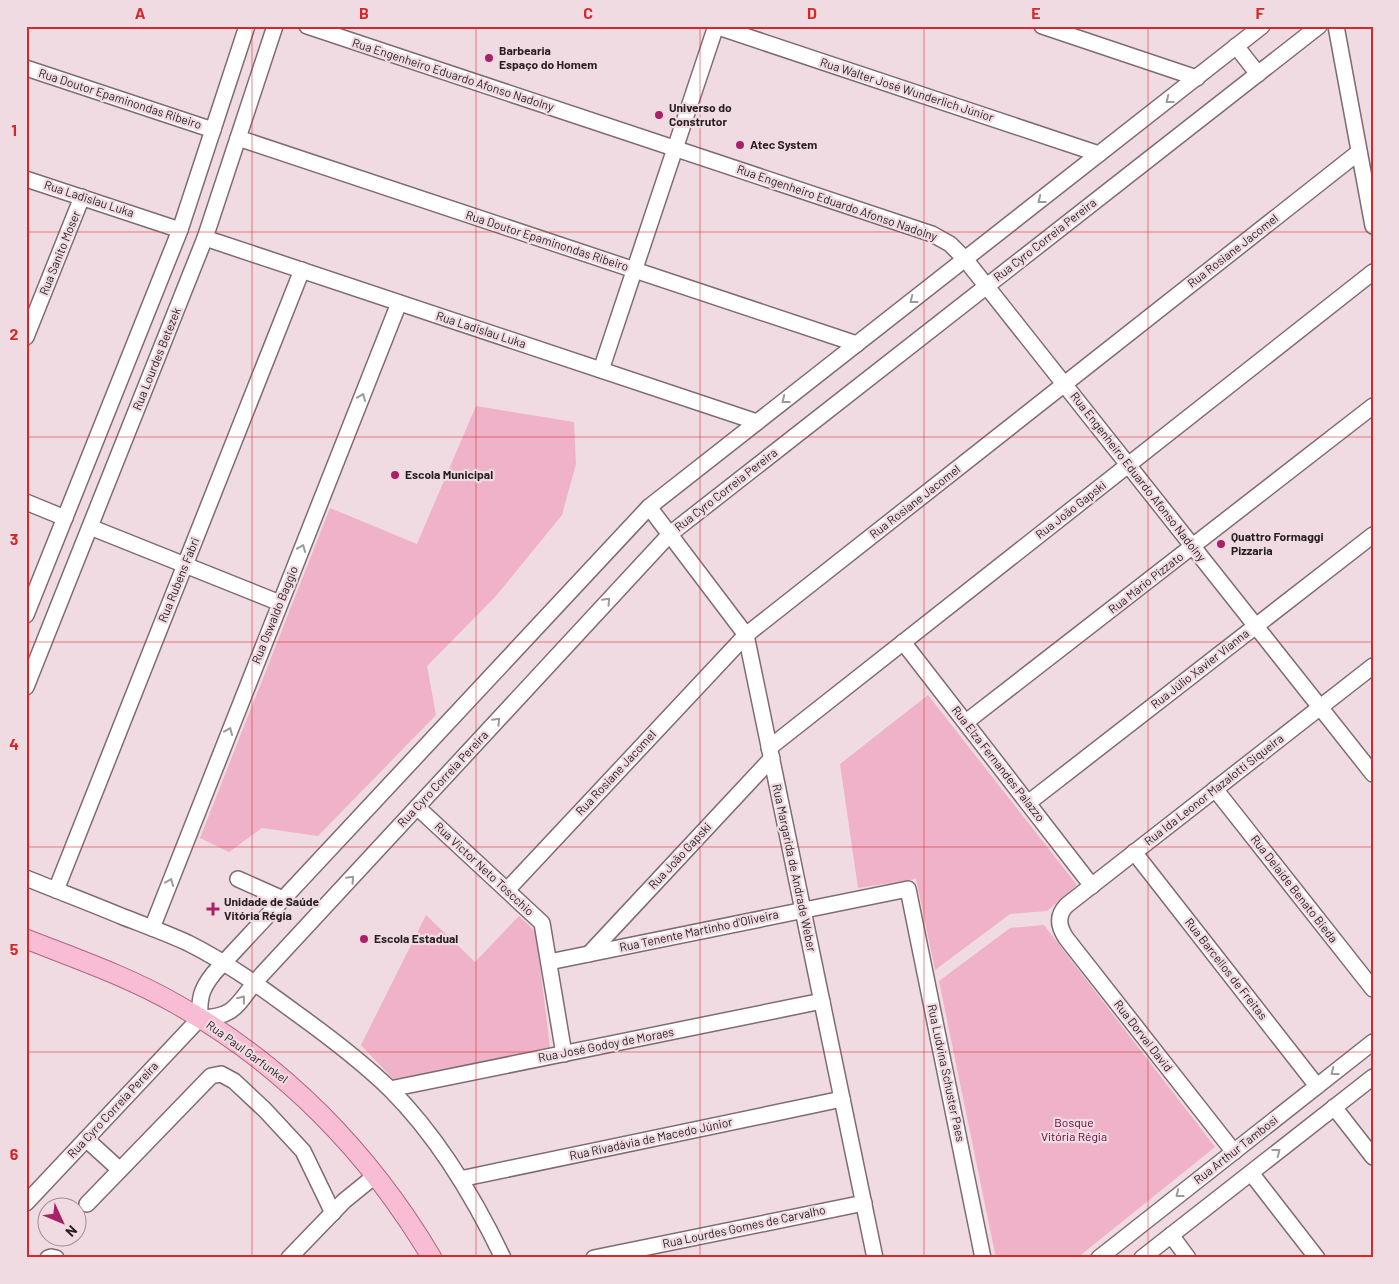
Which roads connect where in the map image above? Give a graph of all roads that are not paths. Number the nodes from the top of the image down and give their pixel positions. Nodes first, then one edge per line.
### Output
1 (248, 26) edge
2 (275, 26) edge
3 (307, 26) edge
4 (716, 26) edge
5 (1042, 26) edge
6 (1262, 26) edge
7 (1319, 26) edge
8 (1336, 26) edge
9 (1236, 46) junction
10 (26, 68) edge
11 (1258, 74) junction
12 (1197, 78) junction
13 (213, 130) junction
14 (238, 138) junction
15 (675, 149) junction
16 (1359, 152) junction
17 (1099, 154) junction
18 (26, 179) edge
19 (82, 197) junction
20 (1373, 226) edge
21 (180, 230) junction
22 (205, 238) junction
23 (965, 259) junction
24 (302, 270) junction
25 (635, 270) junction
26 (1373, 272) edge
27 (987, 286) junction
28 (399, 302) junction
29 (26, 337) edge
30 (857, 344) junction
31 (602, 370) junction
32 (1064, 384) junction
33 (1373, 406) edge
34 (757, 422) junction
35 (1128, 465) junction
36 (26, 502) edge
37 (649, 506) junction
38 (65, 518) junction
39 (90, 527) junction
40 (670, 534) junction
41 (1373, 535) edge
42 (1192, 546) junction
43 (185, 565) junction
44 (280, 603) junction
45 (26, 615) edge
46 (1256, 626) junction
47 (746, 635) junction
48 (904, 642) junction
49 (1373, 666) edge
50 (26, 687) edge
51 (1320, 707) junction
52 (966, 722) junction
53 (770, 753) junction
54 (1373, 774) edge
55 (1215, 789) junction
56 (1028, 803) junction
57 (417, 807) junction
58 (1134, 852) junction
59 (26, 878) edge
60 (238, 879) dead end
61 (1092, 886) junction
62 (908, 889) joint
63 (56, 890) junction
64 (507, 890) junction
65 (283, 899) junction
66 (803, 910) junction
67 (1059, 918) joint
68 (152, 928) junction
69 (26, 939) edge
70 (589, 954) junction
71 (549, 962) junction
72 (224, 963) junction
73 (255, 982) junction
74 (1373, 989) edge
75 (822, 1001) junction
76 (200, 1018) junction
77 (1373, 1042) edge
78 (564, 1054) junction
79 (1373, 1077) edge
80 (1317, 1086) junction
81 (390, 1089) junction
82 (842, 1100) junction
83 (1334, 1107) junction
84 (86, 1139) junction
85 (1234, 1152) junction
86 (1373, 1157) edge
87 (120, 1170) junction
88 (1250, 1173) junction
89 (376, 1175) junction
90 (460, 1179) junction
91 (864, 1202) junction
92 (26, 1203) edge
93 (88, 1204) dead end
94 (333, 1213) junction
95 (1171, 1236) junction
96 (48, 1258) edge
97 (56, 1258) edge
98 (289, 1258) edge
99 (432, 1258) edge
100 (503, 1258) edge
101 (594, 1258) edge
102 (875, 1258) edge
103 (983, 1258) edge
104 (1099, 1258) edge
105 (1142, 1258) edge
106 (1188, 1258) edge
107 (1317, 1258) edge

1 - 13 street
2 - 14 street, Rua Lourdes Betezek
3 - 15 street, Rua Engenheiro Eduardo Afonso Nadolny
4 - 15 street
4 - 17 street, Rua Walter José Wunderlich Júnior
5 - 12 street
6 - 9 street
7 - 11 street, Rua Cyro Correia Pereira
8 - 16 street
9 - 11 street
9 - 12 street
10 - 13 street, Rua Doutor Epaminondas Ribeiro
11 - 27 street, Rua Cyro Correia Pereira
12 -> 17 street
13 - 21 street
14 - 22 street, Rua Lourdes Betezek
14 - 25 street, Rua Doutor Epaminondas Ribeiro
15 - 23 street, Rua Engenheiro Eduardo Afonso Nadolny
15 - 25 street
16 - 20 street
16 - 32 street, Rua Rosiane Jacomel
17 -> 23 street
18 - 19 street, Rua Ladislau Luka
19 - 21 street, Rua Ladislau Luka
19 - 29 street, Rua Sanito Moser
21 - 38 street
22 - 24 street, Rua Ladislau Luka
22 - 39 street, Rua Lourdes Betezek
23 - 27 street, Rua Engenheiro Eduardo Afonso Nadolny
23 -> 30 street
24 - 28 street, Rua Ladislau Luka
24 - 43 street, Rua Rubens Fabri
25 - 30 street, Rua Doutor Epaminondas Ribeiro
25 - 31 street
26 - 35 street, Rua João Gapski
27 - 32 street, Rua Engenheiro Eduardo Afonso Nadolny
27 - 40 street, Rua Cyro Correia Pereira
28 - 31 street, Rua Ladislau Luka
44 -> 28 street, Rua Oswaldo Baggio
30 -> 34 street
31 - 34 street, Rua Ladislau Luka
32 - 35 street, Rua Engenheiro Eduardo Afonso Nadolny
32 - 47 street, Rua Rosiane Jacomel
33 - 42 street, Rua Mário Pizzato
34 - 37 street
35 - 42 street, Rua Engenheiro Eduardo Afonso Nadolny
35 - 48 street, Rua João Gapski
36 - 38 street
37 - 40 street, Rua Margarida de Andrade Weber
37 - 65 street
38 - 45 street
39 - 43 street
39 - 50 street, Rua Lourdes Betezek
40 - 47 street, Rua Margarida de Andrade Weber
57 -> 40 street, Rua Cyro Correia Pereira
41 - 46 street, Rua Júlio Xavier Vianna
42 - 46 street, Rua Engenheiro Eduardo Afonso Nadolny
42 - 52 street, Rua Mário Pizzato
43 - 44 street
43 - 63 street, Rua Rubens Fabri
68 -> 44 street, Rua Oswaldo Baggio
46 - 51 street, Rua Engenheiro Eduardo Afonso Nadolny
46 - 56 street, Rua Júlio Xavier Vianna
47 - 53 street, Rua Margarida de Andrade Weber
47 - 64 street, Rua Rosiane Jacomel
48 - 52 street, Rua Elza Fernandes Palazzo
48 - 53 street, Rua João Gapski
49 - 51 street, Rua Ida Leonor Mazalotti Siqueira
51 - 54 street, Rua Engenheiro Eduardo Afonso Nadolny
51 - 55 street, Rua Ida Leonor Mazalotti Siqueira
52 - 56 street, Rua Elza Fernandes Palazzo
53 - 66 street, Rua Margarida de Andrade Weber
53 - 70 street, Rua João Gapski
55 - 58 street, Rua Ida Leonor Mazalotti Siqueira
55 - 74 street, Rua Delaide Benato Bieda
56 - 61 street, Rua Elza Fernandes Palazzo
57 - 64 street, Rua Victor Neto Toscchio
73 -> 57 street, Rua Cyro Correia Pereira
58 - 61 street, Rua Ida Leonor Mazalotti Siqueira
58 - 80 street, Rua Barcellos de Freitas
59 - 63 street
60 - 65 street
61 - 67 street, Rua Ida Leonor Mazalotti Siqueira
62 - 66 street, Rua Tenente Martinho d'Oliveira
62 - 103 street, Rua Ludvina Schuster Paes
63 - 68 street
64 - 71 street, Rua Victor Neto Toscchio
65 - 72 street
66 - 70 street, Rua Tenente Martinho d'Oliveira
66 - 75 street, Rua Margarida de Andrade Weber
67 - 85 street, Rua Dorval David
68 - 72 street
69 - 76 main road, Rua Paul Garfunkel
70 - 71 street, Rua Tenente Martinho d'Oliveira
71 - 78 street, Rua Victor Neto Toscchio
72 - 73 street
72 - 76 street
76 -> 73 street, Rua Cyro Correia Pereira
73 - 81 street
75 - 78 street, Rua José Godoy de Moraes
75 - 82 street, Rua Margarida de Andrade Weber
76 - 84 street, Rua Cyro Correia Pereira
76 - 89 main road, Rua Paul Garfunkel
77 -> 80 street, Rua Arthur Tambosi
78 - 81 street, Rua José Godoy de Moraes
79 - 83 street
80 - 85 street, Rua Arthur Tambosi
81 - 90 street
82 - 90 street, Rua Rivadávia de Macedo Júnior
82 - 91 street, Rua Margarida de Andrade Weber
83 - 86 street
88 -> 83 street
84 - 87 street
84 - 92 street, Rua Cyro Correia Pereira
85 -> 104 street, Rua Arthur Tambosi
87 - 93 street
87 - 94 street
88 - 95 street
88 - 107 street
89 - 94 street
89 - 99 main road, Rua Paul Garfunkel
90 - 100 street
91 - 101 street, Rua Lourdes Gomes de Carvalho
91 - 102 street, Rua Margarida de Andrade Weber
94 - 98 street
95 - 105 street
95 - 106 street
96 - 97 street

